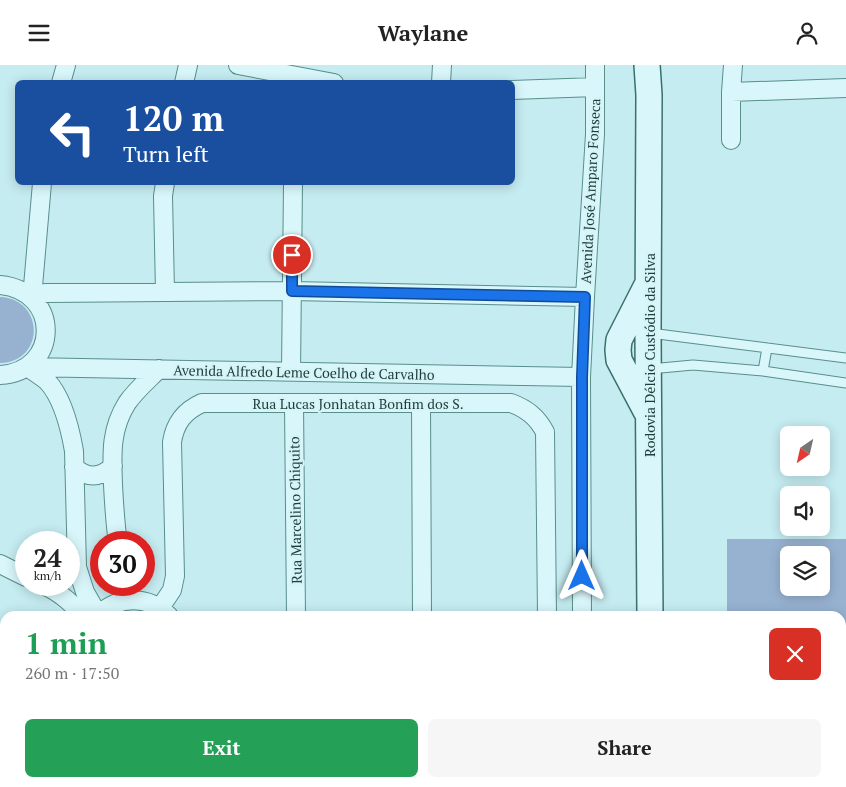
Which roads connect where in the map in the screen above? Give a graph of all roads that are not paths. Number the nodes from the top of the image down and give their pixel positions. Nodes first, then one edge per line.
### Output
1 (66, 65) edge
2 (188, 65) edge
3 (238, 65) edge
4 (442, 65) edge
5 (595, 65) edge
6 (647, 65) edge
7 (655, 65) edge
8 (733, 65) edge
9 (307, 75) edge
10 (63, 80) edge
11 (185, 80) edge
12 (324, 80) edge
13 (441, 80) edge
14 (595, 87) junction
15 (846, 88) edge
16 (515, 90) edge
17 (731, 93) junction
18 (649, 95) junction
19 (731, 140) dead end
20 (42, 185) edge
21 (165, 185) edge
22 (293, 185) edge
23 (0, 285) edge
24 (292, 291) junction
25 (165, 292) junction
26 (585, 297) junction
27 (32, 298) junction
28 (636, 332) junction
29 (767, 348) junction
30 (846, 358) edge
31 (27, 367) junction
32 (159, 369) junction
33 (637, 369) junction
34 (763, 371) junction
35 (291, 372) junction
36 (0, 375) edge
37 (582, 377) junction
38 (846, 383) edge
39 (294, 403) junction
40 (421, 403) junction
41 (113, 466) junction
42 (74, 467) junction
43 (117, 531) edge
44 (0, 564) edge
45 (15, 572) edge
46 (63, 596) edge
47 (123, 596) edge
48 (132, 596) edge
49 (85, 611) edge
50 (91, 611) edge
51 (102, 611) edge
52 (162, 611) edge
53 (164, 611) edge
54 (296, 611) edge
55 (422, 611) edge
56 (547, 611) edge
57 (582, 611) edge
58 (650, 611) edge

1 - 10 street
2 - 11 street
3 - 9 street
4 - 13 street
5 - 14 street, Avenida José Amparo Fonseca
6 - 18 main road, Rodovia Délcio Custódio da Silva
7 - 18 main road, Rodovia Délcio Custódio da Silva
8 - 17 street
9 - 12 street
14 - 16 street
14 - 26 street, Avenida José Amparo Fonseca
15 - 17 street
17 - 19 street
18 - 28 main road, Rodovia Délcio Custódio da Silva
20 - 27 street
21 - 25 street
22 - 24 street
23 - 27 street
24 - 25 street
24 - 26 street
24 - 35 street
25 - 27 street
26 - 37 street, Avenida José Amparo Fonseca
27 - 31 street
28 - 29 lane
28 - 33 main road, Rodovia Délcio Custódio da Silva
29 - 30 lane
29 - 34 lane
31 - 32 street, Avenida Alfredo Leme Coelho de Carvalho
31 - 36 street
31 - 42 street
32 - 35 street, Avenida Alfredo Leme Coelho de Carvalho
32 - 41 street
33 - 34 lane
33 - 58 main road, Rodovia Délcio Custódio da Silva
34 - 38 lane
35 - 37 street, Avenida Alfredo Leme Coelho de Carvalho
37 - 57 street, Avenida José Amparo Fonseca
39 - 40 street, Rua Lucas Jonhatan Bonfim dos S.
39 - 53 street, Rua Lucas Jonhatan Bonfim dos S.
39 - 54 street, Rua Marcelino Chiquito
40 - 55 street
40 - 56 street, Rua Lucas Jonhatan Bonfim dos S.
41 - 42 street
41 - 43 street
42 - 50 street
44 - 45 street
46 - 49 street
47 - 51 street
48 - 52 street

